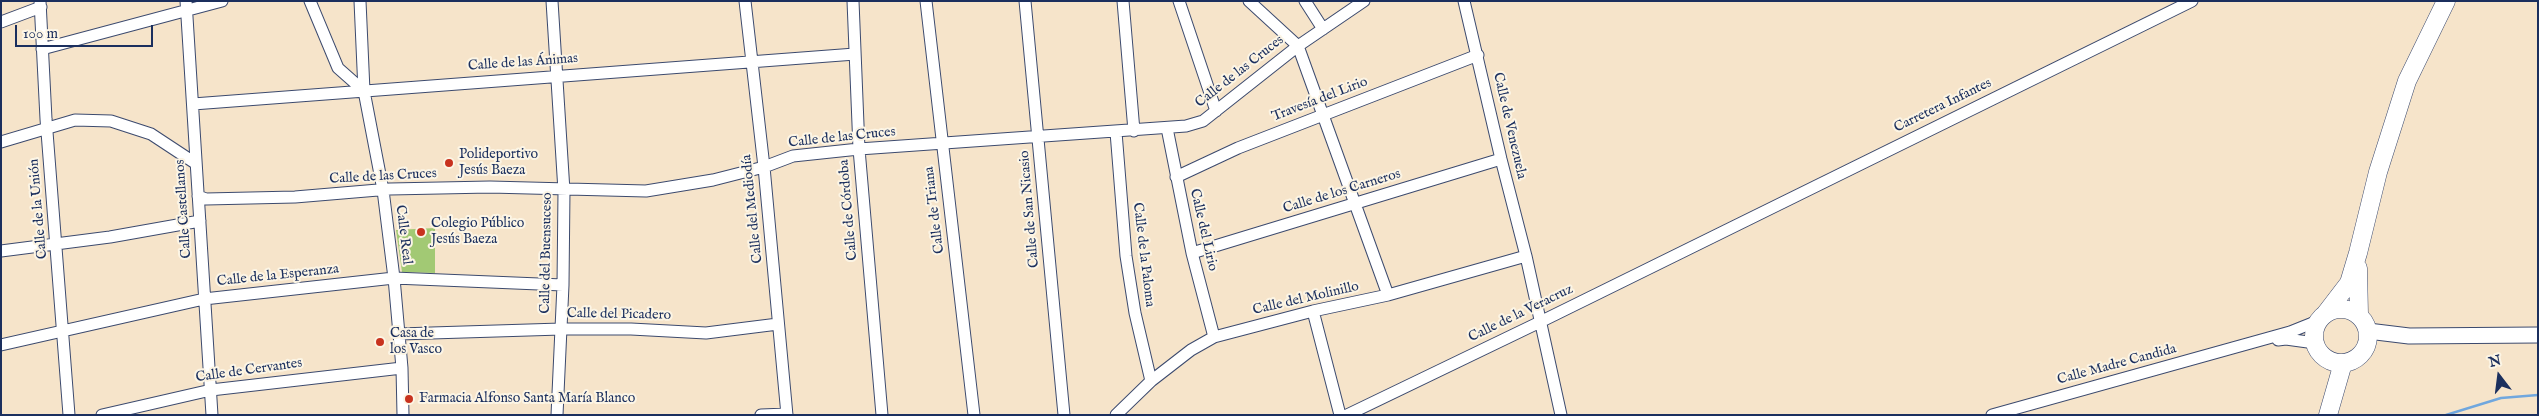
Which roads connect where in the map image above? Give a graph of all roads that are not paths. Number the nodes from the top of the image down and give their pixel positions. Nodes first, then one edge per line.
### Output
1 (222, 1) edge
2 (310, 1) edge
3 (360, 1) edge
4 (552, 1) edge
5 (745, 1) edge
6 (853, 1) edge
7 (926, 1) edge
8 (1025, 1) edge
9 (1123, 1) edge
10 (1180, 1) edge
11 (1248, 1) edge
12 (1305, 1) edge
13 (1364, 1) edge
14 (1464, 1) edge
15 (2192, 1) edge
16 (2446, 1) edge
17 (40, 4) edge
18 (186, 6) edge
19 (1, 22) edge
20 (1323, 29) junction
21 (1298, 46) junction
22 (42, 49) junction
23 (854, 54) junction
24 (1478, 55) junction
25 (752, 62) junction
26 (555, 75) junction
27 (364, 91) junction
28 (193, 104) junction
29 (1216, 111) junction
30 (1324, 116) junction
31 (47, 128) junction
32 (1167, 128) junction
33 (1134, 131) junction
34 (1116, 132) junction
35 (1039, 137) junction
36 (1, 142) edge
37 (943, 144) junction
38 (859, 149) junction
39 (1500, 159) junction
40 (195, 163) junction
41 (764, 167) junction
42 (1176, 177) junction
43 (383, 190) junction
44 (564, 191) junction
45 (198, 196) junction
46 (1355, 203) junction
47 (200, 221) junction
48 (1707, 238) joint
49 (57, 245) junction
50 (1, 251) edge
51 (1192, 253) junction
52 (2358, 253) junction
53 (1526, 256) junction
54 (394, 278) junction
55 (563, 285) junction
56 (1388, 295) junction
57 (204, 299) junction
58 (1313, 311) junction
59 (2359, 315) junction
60 (2323, 317) junction
61 (1540, 322) junction
62 (778, 324) junction
63 (561, 329) junction
64 (2368, 330) junction
65 (63, 331) junction
66 (399, 334) junction
67 (2538, 335) edge
68 (1214, 337) junction
69 (2249, 344) junction
70 (1, 345) edge
71 (2320, 350) junction
72 (2343, 363) junction
73 (402, 368) junction
74 (1151, 381) junction
75 (210, 390) junction
76 (2329, 410) edge
77 (787, 414) edge
78 (69, 415) edge
79 (102, 415) edge
80 (212, 415) edge
81 (404, 415) edge
82 (557, 415) edge
83 (761, 415) edge
84 (882, 415) edge
85 (974, 415) edge
86 (1064, 415) edge
87 (1116, 415) edge
88 (1340, 415) edge
89 (1347, 415) edge
90 (1561, 415) edge
91 (1992, 415) edge

1 - 18 street
2 - 27 street
3 - 27 street, Calle Real
4 - 26 street, Calle del Buensuceso
5 - 25 street, Calle del Mediodía
6 - 23 street, Calle de Córdoba
7 - 37 street, Calle de Triana
8 - 35 street, Calle de San Nicasio
9 - 33 street
10 - 29 street
11 - 21 street
12 - 20 street
13 - 20 street, Calle de las Cruces
14 - 24 street, Calle de Venezuela
15 - 48 street, Carretera Infantes
16 - 52 main road
17 - 19 street
17 - 22 street, Calle de la Unión
18 - 22 street
18 - 28 street, Calle Castellanos
20 - 21 street, Calle de las Cruces
21 - 29 street, Calle de las Cruces
21 - 30 street
22 - 31 street, Calle de la Unión
23 - 25 street, Calle de las Ánimas
23 - 38 street, Calle de Córdoba
24 - 30 street, Travesía del Lirio
24 - 39 street, Calle de Venezuela
25 - 26 street, Calle de las Ánimas
25 - 41 street, Calle del Mediodía
26 - 27 street, Calle de las Ánimas
26 - 44 street, Calle del Buensuceso
27 - 28 street, Calle de las Ánimas
27 - 43 street, Calle Real
28 - 40 street, Calle Castellanos
29 - 32 street, Calle de las Cruces
30 - 42 street, Travesía del Lirio
30 - 46 street
31 - 36 street
31 - 40 street
31 - 49 street, Calle de la Unión
32 - 33 street, Calle de las Cruces
32 - 42 street, Calle del Lirio
33 - 34 street, Calle de las Cruces
34 - 35 street, Calle de las Cruces
34 - 74 street, Calle de la Paloma
35 - 37 street, Calle de las Cruces
35 - 86 street, Calle de San Nicasio
37 - 38 street, Calle de las Cruces
37 - 85 street, Calle de Triana
38 - 41 street, Calle de las Cruces
38 - 84 street, Calle de Córdoba
39 - 46 street, Calle de los Carneros
39 - 53 street, Calle de Venezuela
40 - 45 street, Calle Castellanos
41 - 44 street, Calle de las Cruces
41 - 62 street, Calle del Mediodía
42 - 51 street, Calle del Lirio
43 - 44 street, Calle de las Cruces
43 - 45 street, Calle de las Cruces
43 - 54 street, Calle Real
44 - 55 street, Calle del Buensuceso
45 - 47 street, Calle Castellanos
46 - 51 street, Calle de los Carneros
46 - 56 street
47 - 49 street
47 - 57 street, Calle Castellanos
48 - 61 street, Calle de la Veracruz
49 - 50 street
49 - 65 street, Calle de la Unión
51 - 68 street, Calle del Lirio
52 - 59 main road
52 - 60 main road
53 - 56 street, Calle del Molinillo
53 - 61 street, Calle de Venezuela
54 - 55 street, Calle de la Esperanza
54 - 57 street, Calle de la Esperanza
54 - 66 street, Calle Real
55 - 63 street, Calle del Buensuceso
56 - 58 street, Calle del Molinillo
57 - 65 street, Calle de la Esperanza
57 - 75 street, Calle Castellanos
58 - 68 street, Calle del Molinillo
58 - 88 street
59 - 60 main road
59 - 64 main road
60 - 69 street, Calle Madre Candida
60 - 71 main road
61 - 89 street, Calle de la Veracruz
61 - 90 street, Calle de Venezuela
62 - 63 street, Calle del Picadero
62 - 77 street, Calle del Mediodía
63 - 66 street, Calle del Picadero
63 - 82 street, Calle del Buensuceso
64 - 67 street
64 - 72 main road
65 - 70 street, Calle de la Esperanza
65 - 78 street, Calle de la Unión
66 - 73 street, Calle Real
68 - 74 street, Calle del Molinillo
69 - 71 street, Calle Madre Candida
69 - 91 street, Calle Madre Candida
71 - 72 main road
71 - 76 main road
72 - 76 main road
73 - 75 street, Calle de Cervantes
73 - 81 street, Calle Real
74 - 87 street, Calle del Molinillo
75 - 79 street, Calle de Cervantes
75 - 80 street, Calle Castellanos
77 - 83 street

